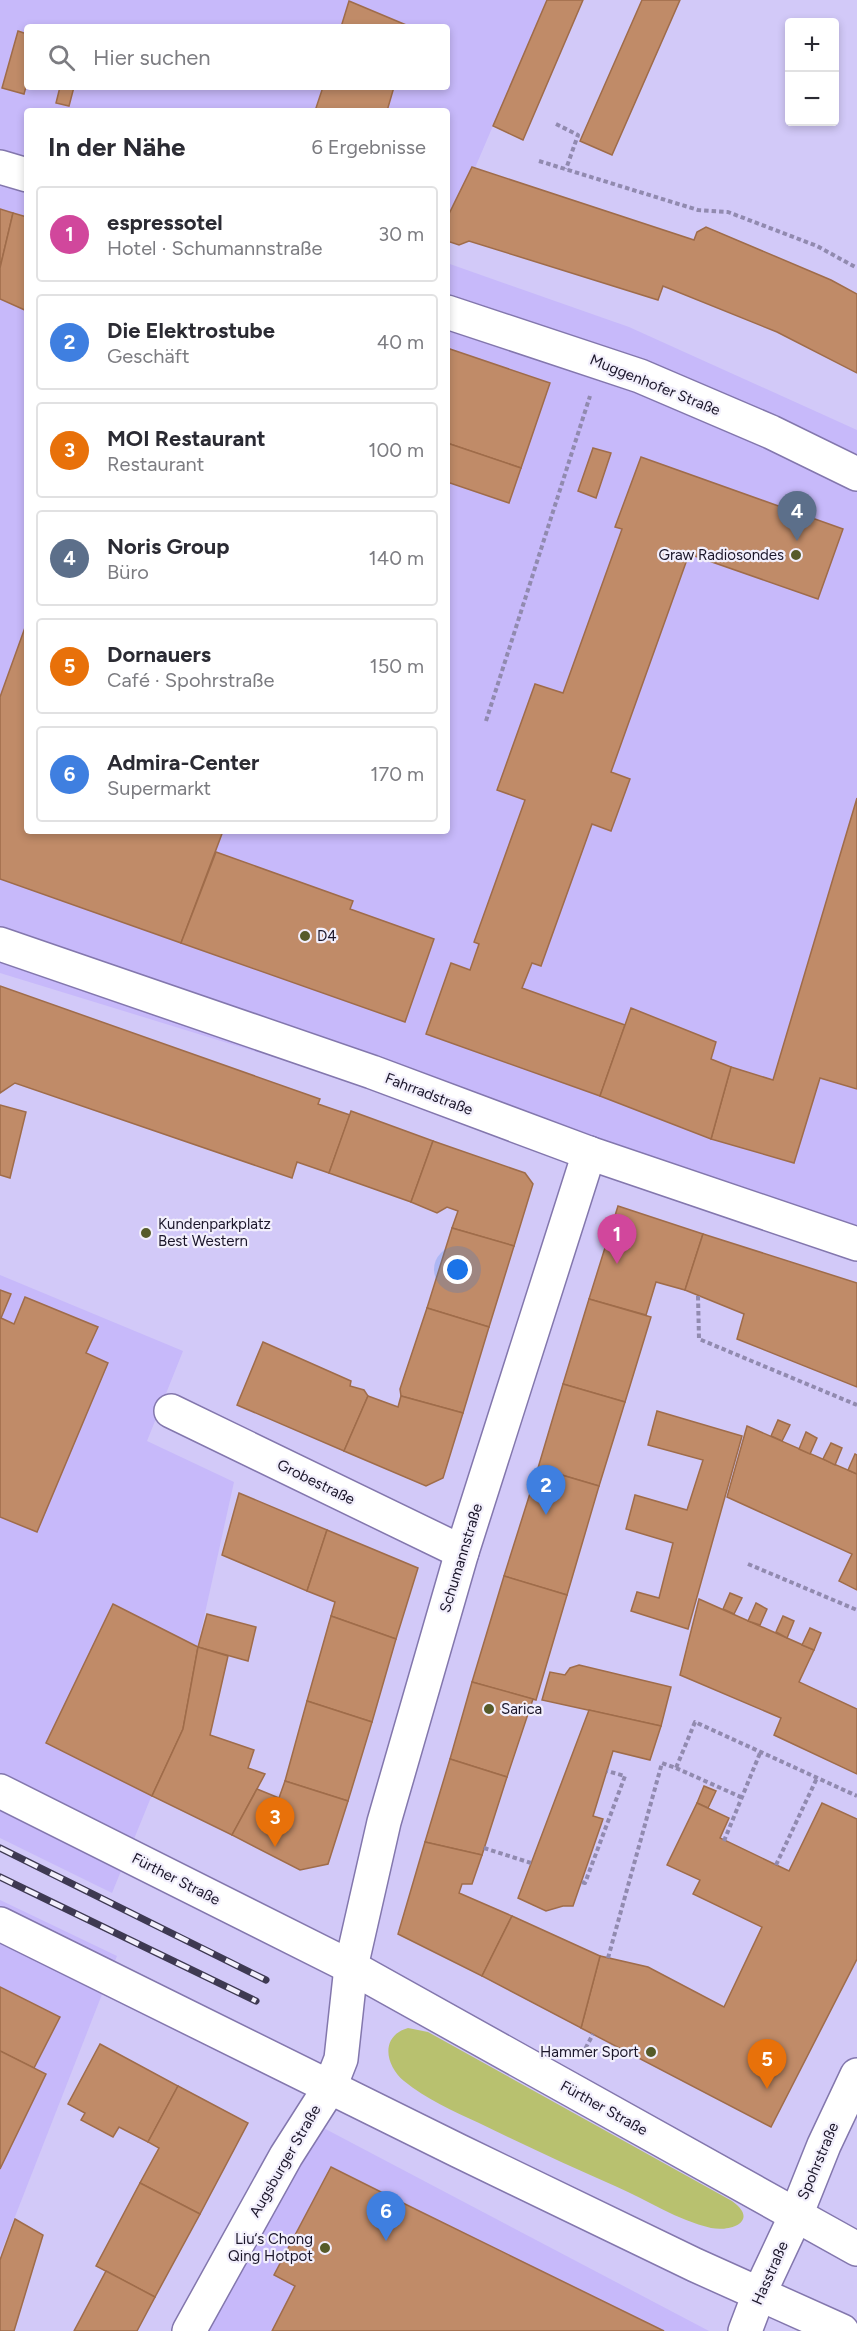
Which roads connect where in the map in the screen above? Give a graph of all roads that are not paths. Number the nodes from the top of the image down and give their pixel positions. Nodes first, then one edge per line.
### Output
1 (0, 167) edge
2 (24, 174) edge
3 (450, 313) edge
4 (857, 474) edge
5 (0, 944) edge
6 (589, 1154) junction
7 (857, 1244) edge
8 (171, 1411) dead end
9 (462, 1552) junction
10 (0, 1791) edge
11 (0, 1924) edge
12 (351, 1967) junction
13 (857, 2075) edge
14 (330, 2087) junction
15 (796, 2215) junction
16 (857, 2249) edge
17 (759, 2294) junction
18 (189, 2331) edge
19 (745, 2331) edge
20 (842, 2331) edge

1 - 2 street
3 - 4 street, Muggenhofer Straße
5 - 6 street, Fahrradstraße
6 - 7 street, Fahrradstraße
6 - 9 street, Schumannstraße
8 - 9 street, Grobestraße
9 - 12 street, Schumannstraße
10 - 12 street, Fürther Straße
11 - 14 street
12 - 14 street
12 - 15 street, Fürther Straße
13 - 15 street, Spohrstraße
14 - 17 street
14 - 18 street, Augsburger Straße
15 - 16 street, Fürther Straße
15 - 17 street, Hasstraße
17 - 19 street, Hasstraße
17 - 20 street

